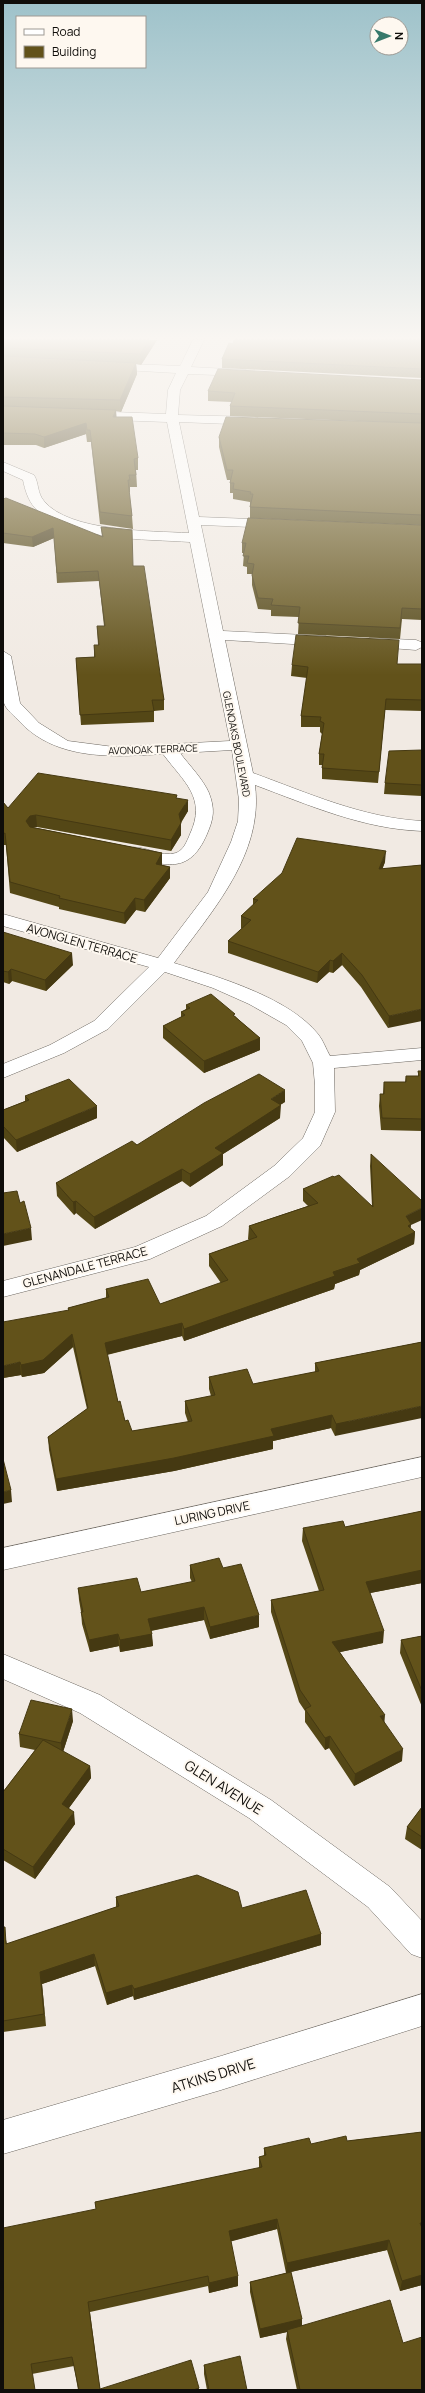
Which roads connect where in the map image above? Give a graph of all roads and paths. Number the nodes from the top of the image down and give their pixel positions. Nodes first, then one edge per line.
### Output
1 (179, 452) edge
2 (3, 466) edge
3 (194, 521) junction
4 (287, 524) edge
5 (197, 538) junction
6 (215, 635) junction
7 (340, 641) edge
8 (355, 642) edge
9 (416, 645) dead end
10 (3, 656) edge
11 (237, 745) junction
12 (168, 749) junction
13 (245, 776) junction
14 (422, 826) edge
15 (121, 850) edge
16 (3, 920) edge
17 (162, 965) junction
18 (422, 1054) edge
19 (323, 1063) junction
20 (3, 1072) edge
21 (3, 1289) edge
22 (422, 1467) edge
23 (3, 1559) edge
24 (3, 1666) edge
25 (422, 1943) edge
26 (422, 2010) edge
27 (3, 2137) edge

1 - 3 street, GLENOAKS BOULEVARD
2 - 5 street
3 - 4 street
3 - 5 street, GLENOAKS BOULEVARD
5 - 6 street, GLENOAKS BOULEVARD
6 - 7 street
6 - 11 street, GLENOAKS BOULEVARD
8 - 9 street
10 - 12 street, AVONOAK TERRACE
11 - 12 street, AVONOAK TERRACE
11 - 13 street, GLENOAKS BOULEVARD
12 - 15 street
13 - 14 street
13 - 17 street, GLENOAKS BOULEVARD
16 - 17 street, AVONGLEN TERRACE
17 - 19 street, GLENANDALE TERRACE
17 - 20 street, GLENOAKS BOULEVARD
18 - 19 street
19 - 21 street, GLENANDALE TERRACE
22 - 23 street, LURING DRIVE
24 - 25 street, GLEN AVENUE
26 - 27 street, ATKINS DRIVE

